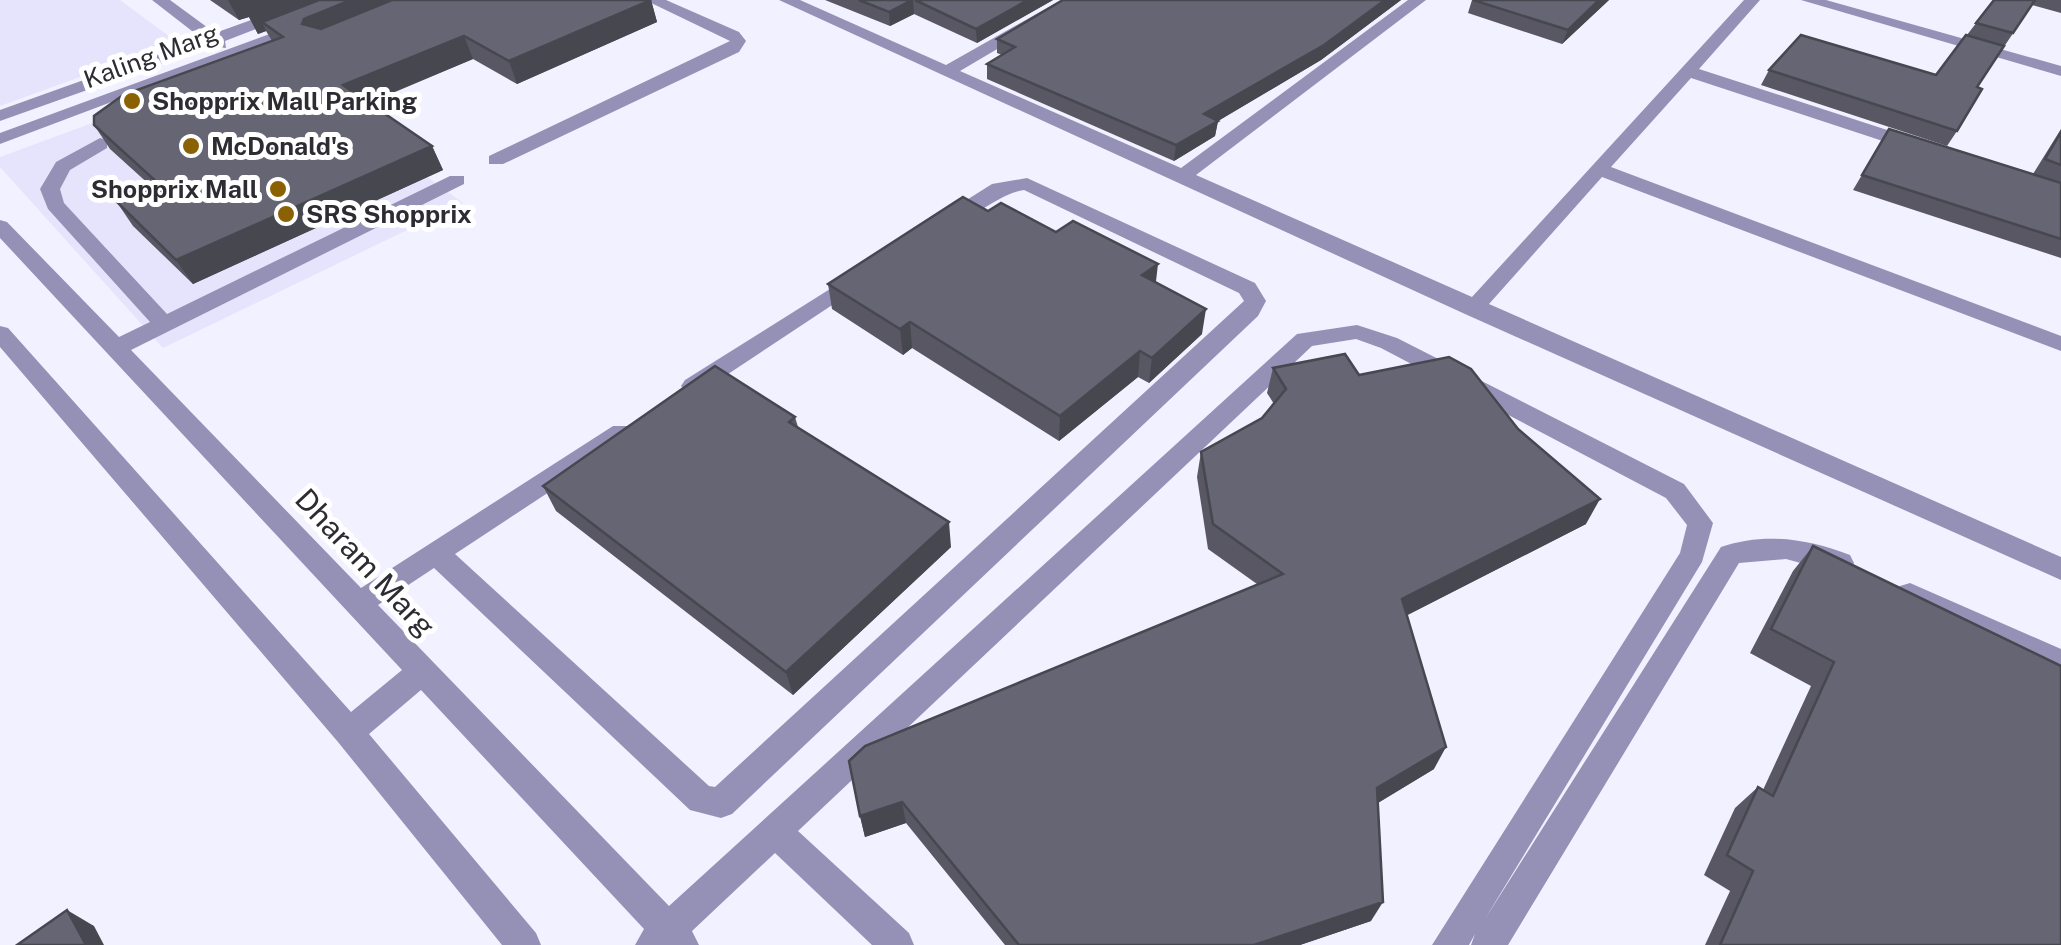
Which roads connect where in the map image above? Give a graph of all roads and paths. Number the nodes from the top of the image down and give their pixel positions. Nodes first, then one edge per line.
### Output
1 (160, 0) edge
2 (322, 0) edge
3 (653, 0) edge
4 (787, 0) edge
5 (1072, 0) edge
6 (1418, 0) edge
7 (1752, 0) edge
8 (1808, 0) edge
9 (339, 13) edge
10 (212, 40) junction
11 (231, 53) junction
12 (947, 70) junction
13 (1688, 70) junction
14 (2061, 71) edge
15 (0, 116) edge
16 (0, 139) edge
17 (100, 144) edge
18 (1930, 150) edge
19 (496, 160) dead end
20 (1598, 170) junction
21 (1182, 177) junction
22 (457, 180) dead end
23 (0, 226) edge
24 (926, 234) edge
25 (877, 266) edge
26 (1472, 309) junction
27 (164, 324) junction
28 (0, 333) edge
29 (2061, 344) edge
30 (115, 348) junction
31 (436, 553) junction
32 (2061, 569) edge
33 (358, 604) junction
34 (2061, 662) edge
35 (422, 672) junction
36 (349, 732) junction
37 (775, 831) junction
38 (667, 940) edge
39 (524, 945) edge
40 (897, 945) edge
41 (1449, 945) edge
42 (1488, 945) edge

1 - 10 street
2 - 10 street, Kaling Marg
3 - 19 street
4 - 12 street
5 - 12 street
6 - 21 street
7 - 13 street
8 - 14 street
9 - 11 street, Kaling Marg
10 - 11 street
10 - 15 street, Kaling Marg
11 - 16 street, Kaling Marg
12 - 21 street
13 - 18 street
13 - 20 street
17 - 27 street
20 - 26 street
20 - 29 street
21 - 26 street
22 - 27 street
23 - 30 street, Dharam Marg
24 - 31 street
25 - 31 street
26 - 32 street
27 - 30 street
28 - 36 street
30 - 33 street, Dharam Marg
31 - 33 street
33 - 35 street, Dharam Marg
34 - 42 street
35 - 36 street
35 - 38 street, Dharam Marg
36 - 39 street
37 - 38 street
37 - 40 street
37 - 41 street

